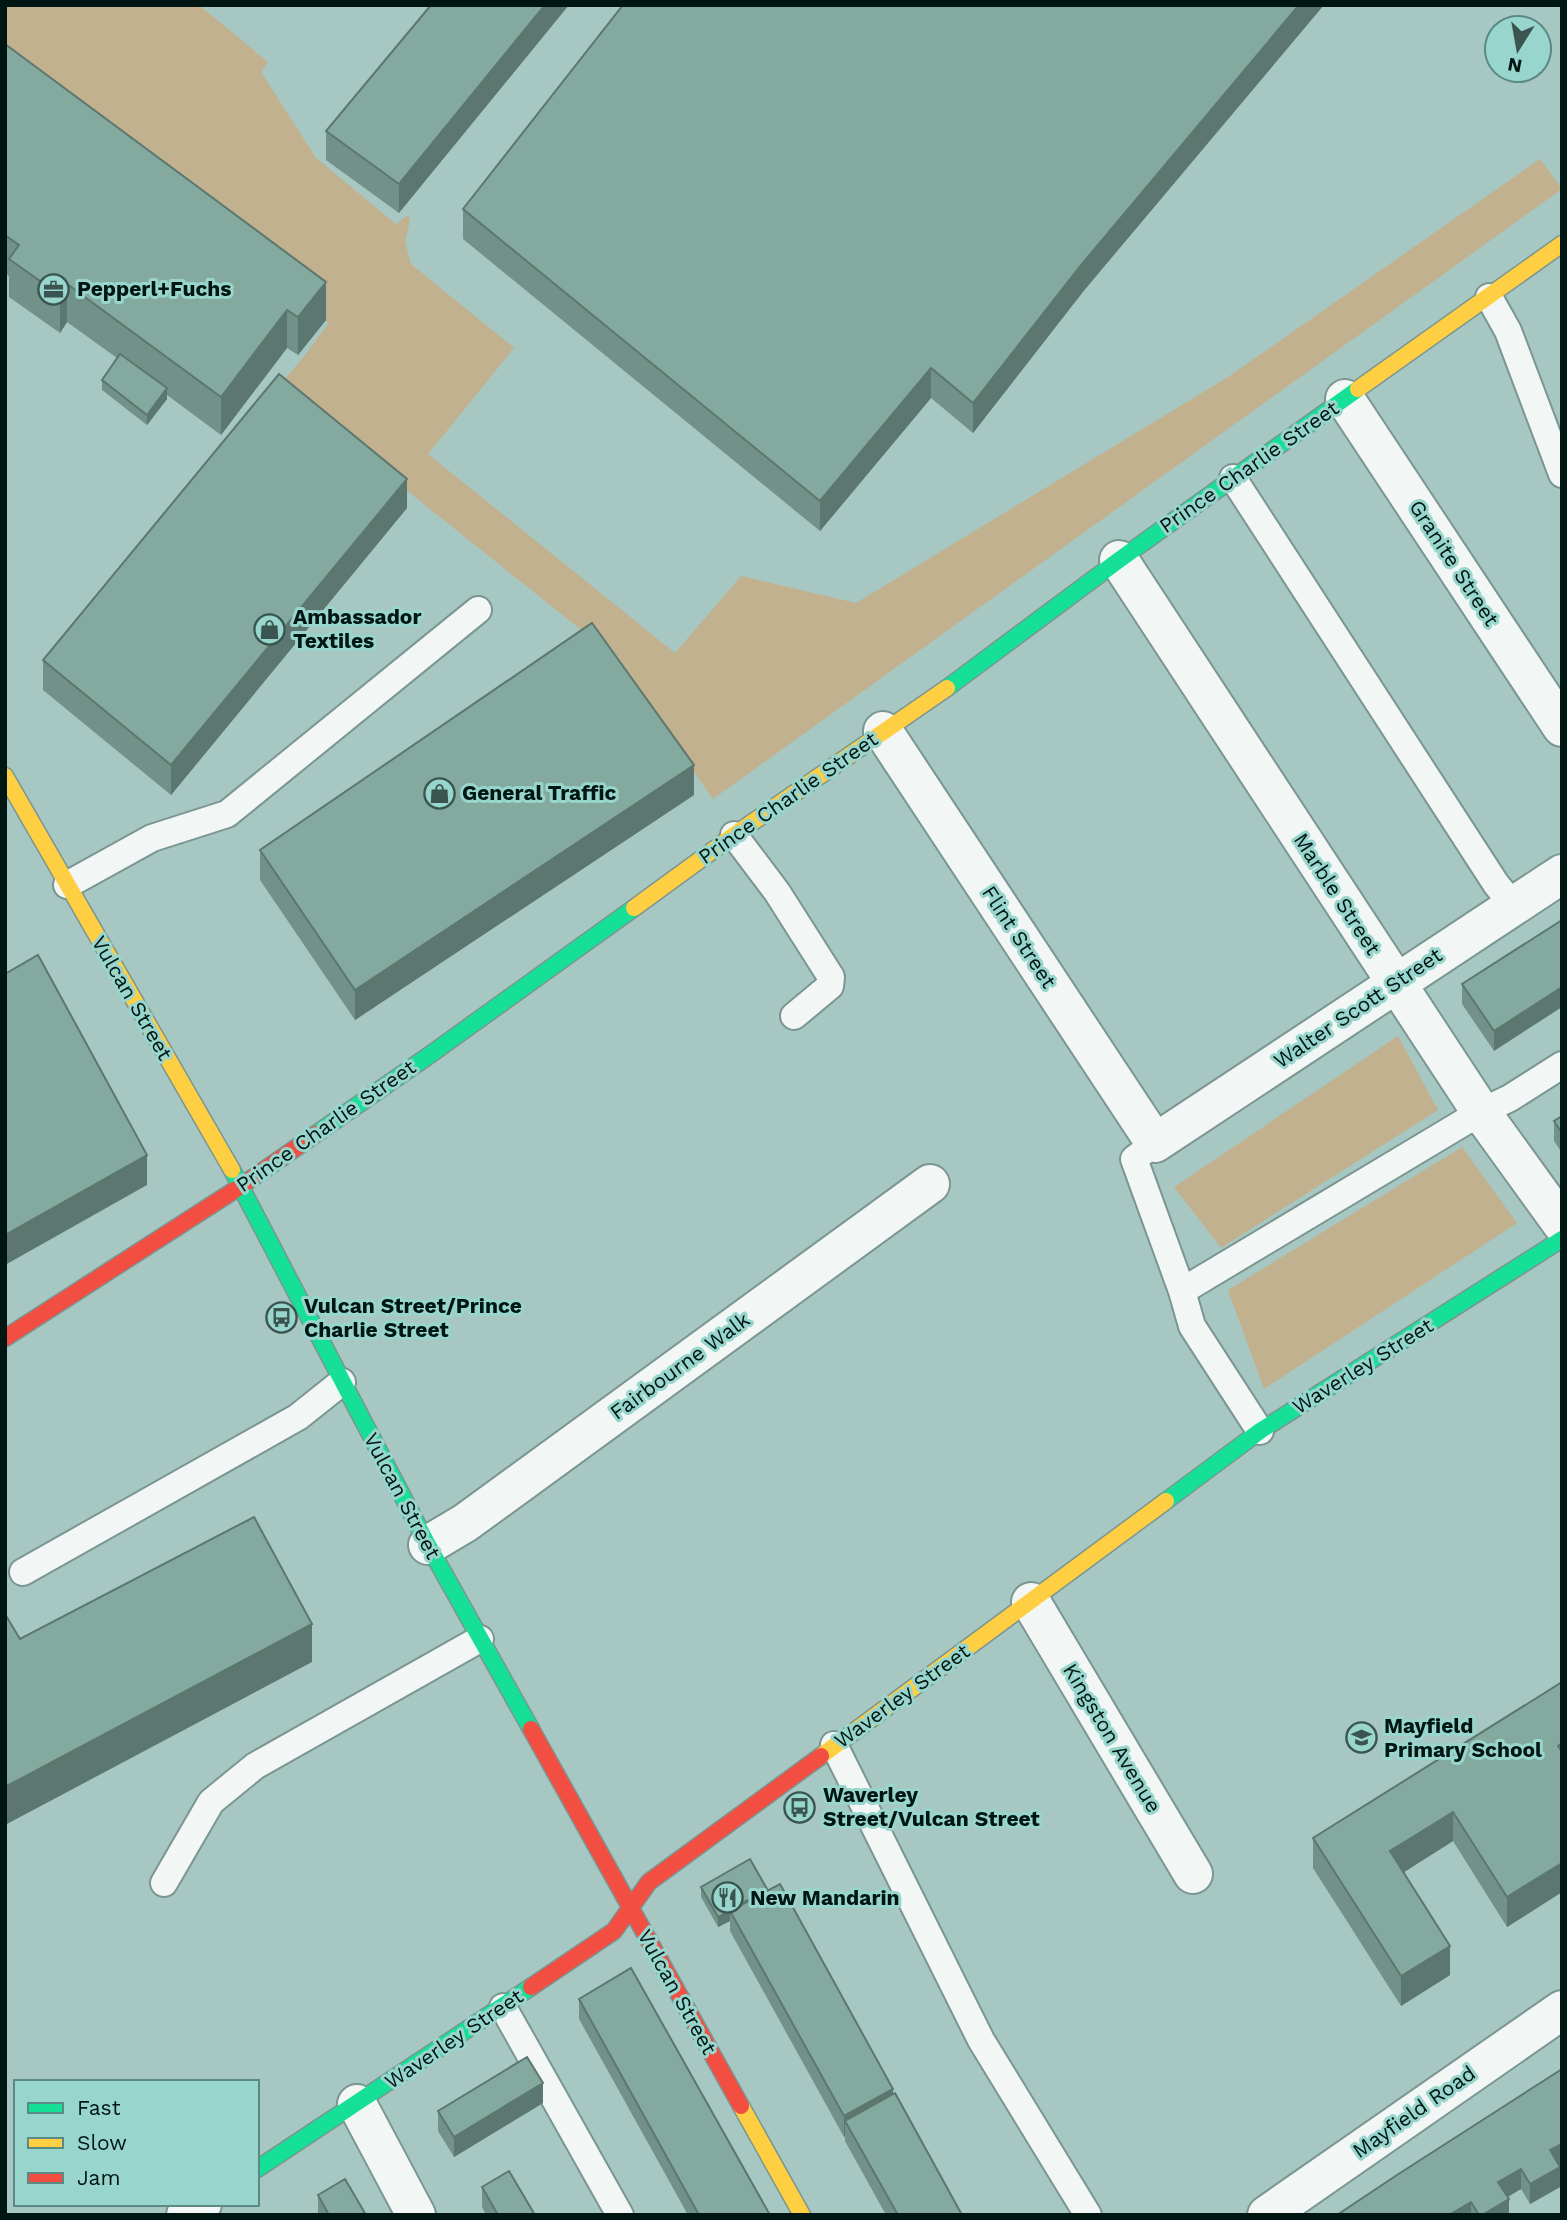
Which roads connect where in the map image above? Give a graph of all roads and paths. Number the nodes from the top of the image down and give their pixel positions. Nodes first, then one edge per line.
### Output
1 (1562, 244) edge
2 (1489, 298) junction
3 (1345, 399) junction
4 (1562, 474) edge
5 (1233, 478) junction
6 (1119, 560) junction
7 (478, 610) dead end
8 (1556, 707) edge
9 (883, 732) junction
10 (5, 776) edge
11 (734, 835) junction
12 (1562, 874) edge
13 (67, 885) junction
14 (1513, 905) junction
15 (1395, 983) junction
16 (793, 1016) dead end
17 (1562, 1065) edge
18 (1481, 1112) junction
19 (1155, 1143) junction
20 (930, 1184) dead end
21 (241, 1186) junction
22 (1562, 1224) edge
23 (1562, 1239) edge
24 (1182, 1291) junction
25 (5, 1338) edge
26 (342, 1382) junction
27 (1260, 1431) junction
28 (428, 1545) junction
29 (23, 1572) dead end
30 (1031, 1602) junction
31 (480, 1639) junction
32 (834, 1745) junction
33 (1193, 1874) dead end
34 (164, 1884) dead end
35 (631, 1909) junction
36 (503, 2007) junction
37 (1562, 2010) edge
38 (357, 2104) junction
39 (259, 2168) edge
40 (416, 2215) edge
41 (620, 2215) edge
42 (802, 2215) edge
43 (1088, 2215) edge
44 (1267, 2215) edge

1 - 2 street, Prince Charlie Street
2 - 3 street, Prince Charlie Street
2 - 4 lane
3 - 5 street, Prince Charlie Street
3 - 8 street, Granite Street
5 - 6 street, Prince Charlie Street
5 - 14 lane
6 - 9 street, Prince Charlie Street
6 - 15 street, Marble Street
7 - 13 lane
9 - 11 street, Prince Charlie Street
9 - 19 street, Flint Street
10 - 13 street, Vulcan Street
11 - 16 lane
11 - 21 street, Prince Charlie Street
12 - 14 street, Walter Scott Street
13 - 21 street, Vulcan Street
14 - 15 street, Walter Scott Street
15 - 18 street, Marble Street
15 - 19 street, Walter Scott Street
17 - 18 lane
18 - 22 street, Marble Street
18 - 24 lane
19 - 24 lane
20 - 28 street, Fairbourne Walk
21 - 25 street, Prince Charlie Street
21 - 26 street, Vulcan Street
23 - 27 street, Waverley Street
24 - 27 lane
26 - 28 street, Vulcan Street
26 - 29 lane
27 - 30 street, Waverley Street
28 - 31 street, Vulcan Street
30 - 32 street, Waverley Street
30 - 33 street, Kingston Avenue
31 - 34 lane
31 - 35 street, Vulcan Street
32 - 35 street, Waverley Street
32 - 43 lane
35 - 36 street, Waverley Street
35 - 42 street, Vulcan Street
36 - 38 street, Waverley Street
36 - 41 lane
37 - 44 street, Mayfield Road
38 - 39 street, Waverley Street
38 - 40 street

